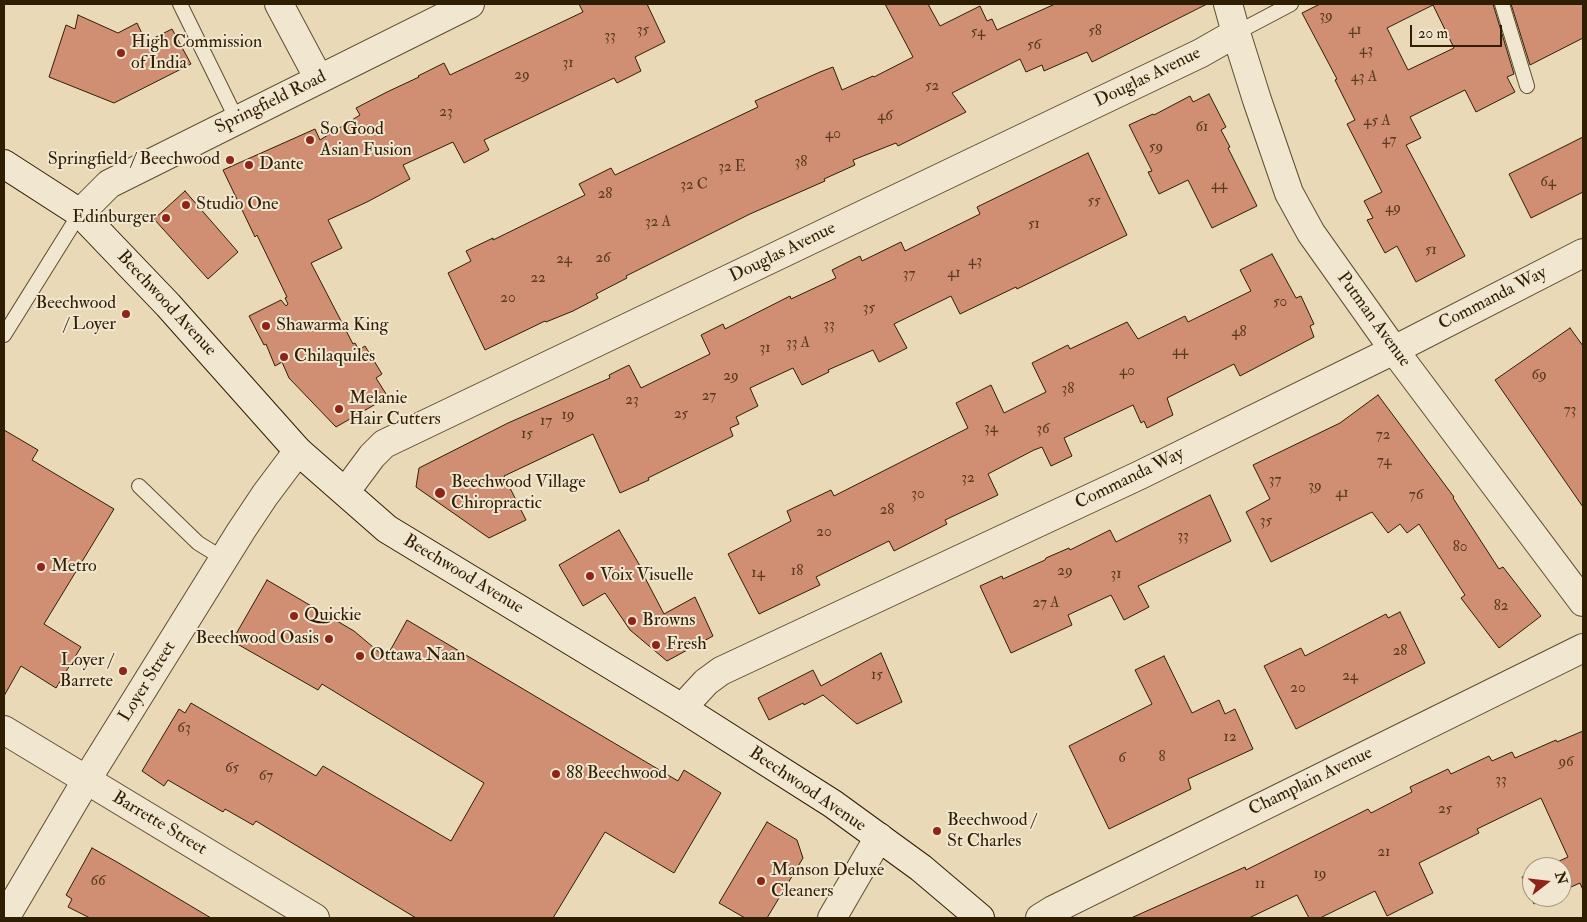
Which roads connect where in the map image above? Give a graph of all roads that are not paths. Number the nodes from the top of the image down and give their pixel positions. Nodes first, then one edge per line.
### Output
1 (180, 4) edge
2 (279, 4) edge
3 (470, 4) edge
4 (1228, 4) edge
5 (1291, 4) edge
6 (1502, 4) edge
7 (1236, 33) junction
8 (319, 79) junction
9 (1527, 86) dead end
10 (237, 120) junction
11 (4, 164) edge
12 (80, 213) junction
13 (1583, 253) edge
14 (4, 335) edge
15 (1394, 350) junction
16 (298, 451) junction
17 (139, 486) dead end
18 (346, 492) junction
19 (224, 559) junction
20 (1583, 602) edge
21 (1583, 648) edge
22 (682, 708) junction
23 (4, 730) edge
24 (87, 780) junction
25 (878, 838) junction
26 (5, 918) edge
27 (314, 918) edge
28 (832, 918) edge
29 (980, 918) edge
30 (1040, 918) edge

1 - 10 lane
2 - 8 street
3 - 8 street, Springfield Road
4 - 7 street, Putman Avenue
5 - 7 lane
6 - 9 lane
7 - 15 street, Putman Avenue
7 - 18 street, Douglas Avenue
8 - 10 street, Springfield Road
10 - 12 street, Springfield Road
11 - 12 street, Beechwood Avenue
12 - 14 lane
12 - 16 street, Beechwood Avenue
13 - 15 street, Commanda Way
15 - 20 street, Putman Avenue
15 - 22 street, Commanda Way
16 - 18 street, Beechwood Avenue
16 - 19 street, Loyer Street
17 - 19 lane
18 - 22 street, Beechwood Avenue
19 - 24 street, Loyer Street
21 - 30 street, Champlain Avenue
22 - 25 street, Beechwood Avenue
23 - 24 street, Barrette Street
24 - 26 street, Loyer Street
24 - 27 street, Barrette Street
25 - 28 street
25 - 29 street, Beechwood Avenue

